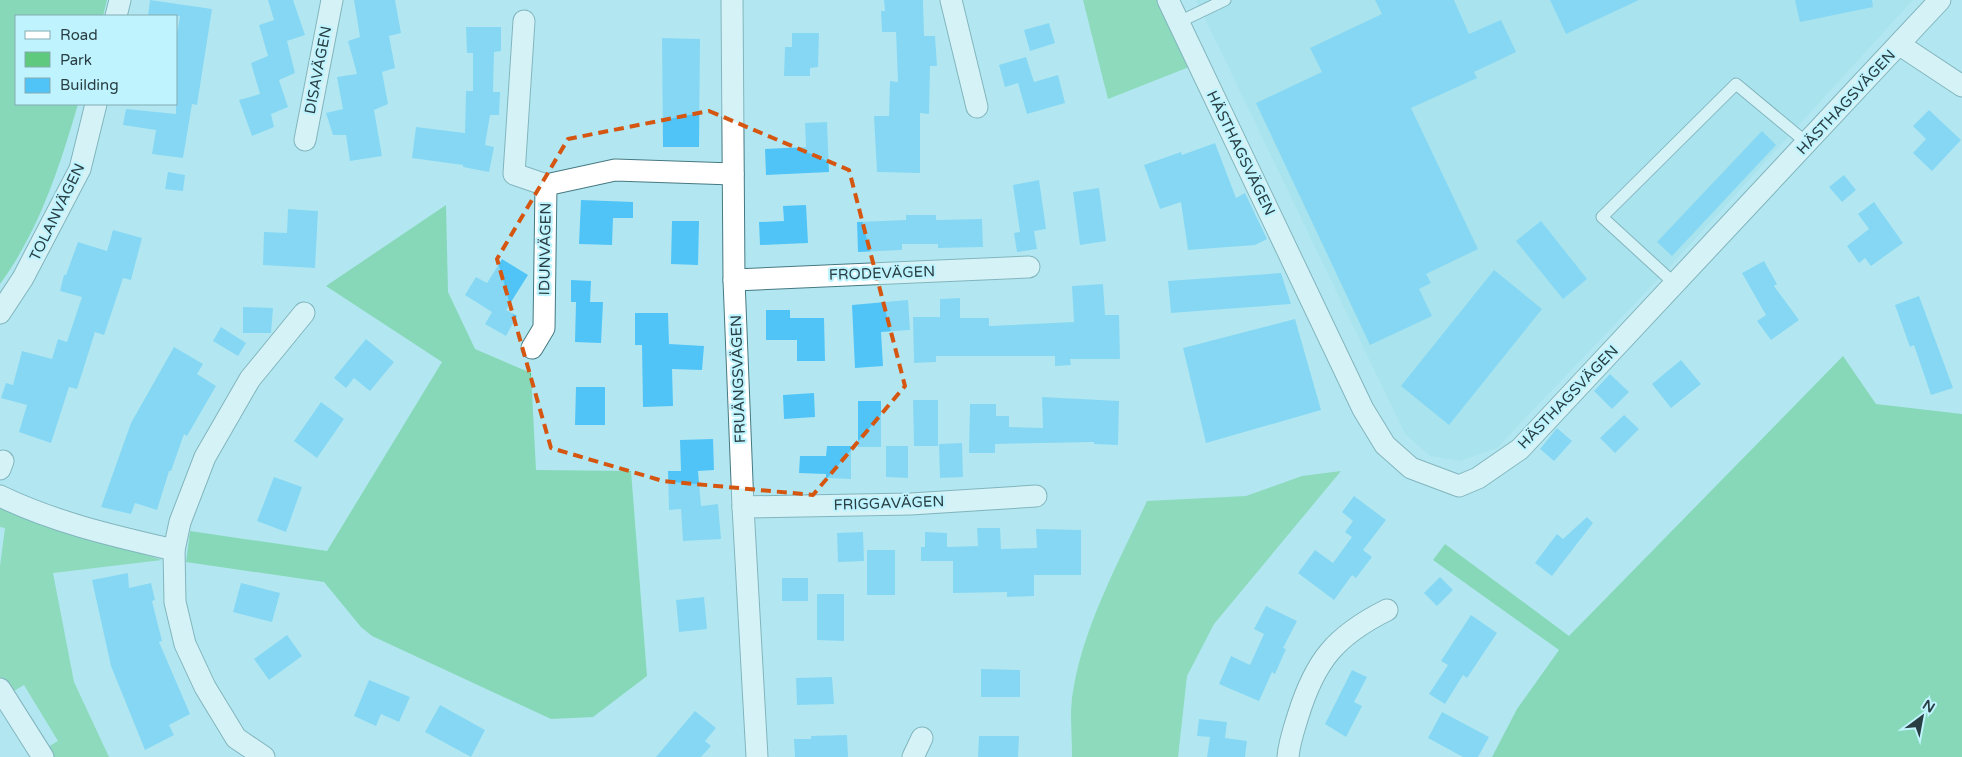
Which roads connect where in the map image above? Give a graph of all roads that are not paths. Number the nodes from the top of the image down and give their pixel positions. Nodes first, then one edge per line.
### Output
1 (120, 0) edge
2 (332, 0) edge
3 (732, 0) edge
4 (951, 0) edge
5 (1168, 0) edge
6 (1225, 0) edge
7 (1940, 0) edge
8 (116, 15) edge
9 (524, 21) dead end
10 (1178, 22) junction
11 (1900, 45) junction
12 (1962, 86) edge
13 (96, 105) edge
14 (977, 107) dead end
15 (305, 140) dead end
16 (1808, 143) junction
17 (733, 174) junction
18 (546, 185) junction
19 (1030, 267) dead end
20 (734, 280) junction
21 (1675, 284) junction
22 (0, 313) edge
23 (304, 314) dead end
24 (532, 348) dead end
25 (0, 496) edge
26 (1036, 496) dead end
27 (742, 507) junction
28 (174, 550) junction
29 (1387, 610) dead end
30 (0, 689) edge
31 (43, 757) edge
32 (264, 757) edge
33 (757, 757) edge
34 (1288, 757) edge

1 - 8 street
2 - 15 street, DISAVÄGEN
3 - 17 street, FRUÄNGSVÄGEN
4 - 14 street
5 - 10 street, HÄSTHAGSVÄGEN
6 - 10 lane
7 - 11 street, HÄSTHAGSVÄGEN
9 - 18 street
10 - 21 street, HÄSTHAGSVÄGEN
11 - 12 street, HÄSTHAGSVÄGEN
11 - 16 street, HÄSTHAGSVÄGEN
13 - 22 street, TOLANVÄGEN
16 - 21 street, HÄSTHAGSVÄGEN
16 - 21 lane
17 - 18 street, IDUNVÄGEN
17 - 20 street, FRUÄNGSVÄGEN
18 - 24 street, IDUNVÄGEN
19 - 20 street, FRODEVÄGEN
20 - 27 street, FRUÄNGSVÄGEN
23 - 28 street
25 - 28 street
26 - 27 street, FRIGGAVÄGEN
27 - 33 street, FRUÄNGSVÄGEN
28 - 32 street
29 - 34 street
30 - 31 street

